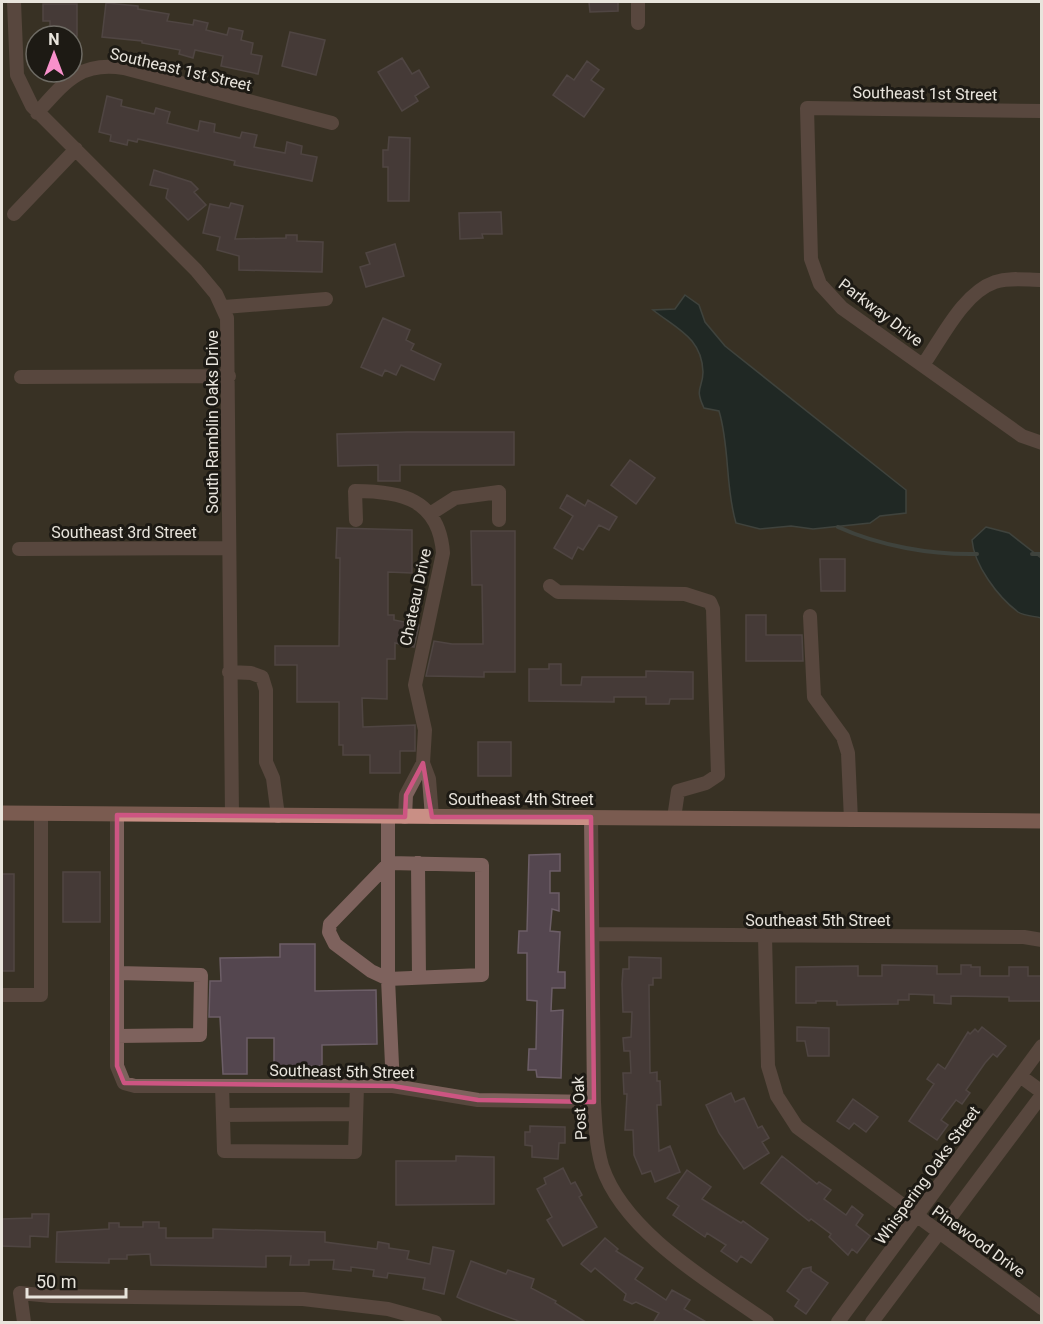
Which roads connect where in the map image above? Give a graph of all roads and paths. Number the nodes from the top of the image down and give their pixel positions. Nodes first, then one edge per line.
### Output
1 (14, 2) edge
2 (638, 2) edge
3 (638, 23) dead end
4 (807, 108) joint
5 (1041, 111) edge
6 (37, 112) junction
7 (332, 123) dead end
8 (76, 149) junction
9 (14, 214) dead end
10 (1041, 280) edge
11 (326, 299) dead end
12 (224, 307) junction
13 (923, 365) junction
14 (21, 376) dead end
15 (229, 376) junction
16 (1041, 443) edge
17 (430, 514) junction
18 (356, 519) dead end
19 (498, 520) dead end
20 (229, 548) junction
21 (20, 549) dead end
22 (550, 586) dead end
23 (810, 616) dead end
24 (229, 672) junction
25 (423, 763) junction
26 (2, 813) edge
27 (41, 814) junction
28 (117, 815) junction
29 (232, 815) junction
30 (278, 816) junction
31 (388, 817) junction
32 (591, 817) junction
33 (405, 818) junction
34 (432, 818) junction
35 (674, 818) junction
36 (851, 820) junction
37 (1041, 821) edge
38 (389, 863) junction
39 (418, 863) junction
40 (593, 934) junction
41 (765, 936) junction
42 (1041, 940) edge
43 (118, 972) junction
44 (418, 978) junction
45 (388, 979) junction
46 (2, 995) edge
47 (117, 1036) junction
48 (1041, 1046) edge
49 (1020, 1076) junction
50 (222, 1086) junction
51 (357, 1086) junction
52 (393, 1086) junction
53 (1041, 1094) edge
54 (594, 1102) junction
55 (356, 1114) junction
56 (223, 1115) junction
57 (917, 1216) junction
58 (939, 1232) junction
59 (1041, 1308) edge
60 (24, 1323) edge
61 (435, 1323) edge
62 (766, 1323) edge
63 (838, 1323) edge
64 (872, 1323) edge

1 - 6 street, South Ramblin Oaks Drive
2 - 3 street
4 - 5 street, Southeast 1st Street
4 - 13 street, Parkway Drive
6 - 7 street, Southeast 1st Street
6 - 8 street, South Ramblin Oaks Drive
8 - 9 street
8 - 12 street, South Ramblin Oaks Drive
10 - 13 street
11 - 12 street
12 - 15 street, South Ramblin Oaks Drive
13 - 16 street, Parkway Drive
14 - 15 street
15 - 20 street, South Ramblin Oaks Drive
17 - 18 street
17 - 19 street
17 - 25 street, Chateau Drive
20 - 21 street, Southeast 3rd Street
20 - 24 street, South Ramblin Oaks Drive
22 - 35 street
23 - 36 street
24 - 29 street, South Ramblin Oaks Drive
24 - 30 street
25 - 33 street, Chateau Drive
25 - 34 street, Chateau Drive
26 - 27 main road, Southeast 4th Street
27 - 28 main road, Southeast 4th Street
27 - 46 street
28 - 29 main road, Southeast 4th Street
28 - 43 street
29 - 30 main road, Southeast 4th Street
30 - 31 main road, Southeast 4th Street
31 - 33 main road, Southeast 4th Street
31 - 38 street
32 - 34 main road, Southeast 4th Street
32 - 35 main road, Southeast 4th Street
32 - 40 street, Post Oak
33 - 34 main road, Southeast 4th Street
35 - 36 main road, Southeast 4th Street
36 - 37 main road, Southeast 4th Street
38 - 39 street
38 - 45 street
38 - 45 street
39 - 44 street
39 - 44 street
40 - 41 street, Southeast 5th Street
40 - 54 street, Post Oak
41 - 42 street, Southeast 5th Street
41 - 57 street, Pinewood Drive
43 - 47 street
43 - 47 street
44 - 45 street
45 - 52 street
47 - 50 street, Southeast 5th Street
48 - 49 street, Whispering Oaks Street
49 - 53 street
49 - 57 street, Whispering Oaks Street
50 - 51 street, Southeast 5th Street
50 - 56 street
51 - 52 street, Southeast 5th Street
51 - 55 street
52 - 54 street, Southeast 5th Street
53 - 58 street
54 - 62 street, Post Oak
55 - 56 street
55 - 56 street
57 - 58 street, Pinewood Drive
57 - 63 street, Whispering Oaks Street
58 - 59 street, Pinewood Drive
58 - 64 street
60 - 61 street

